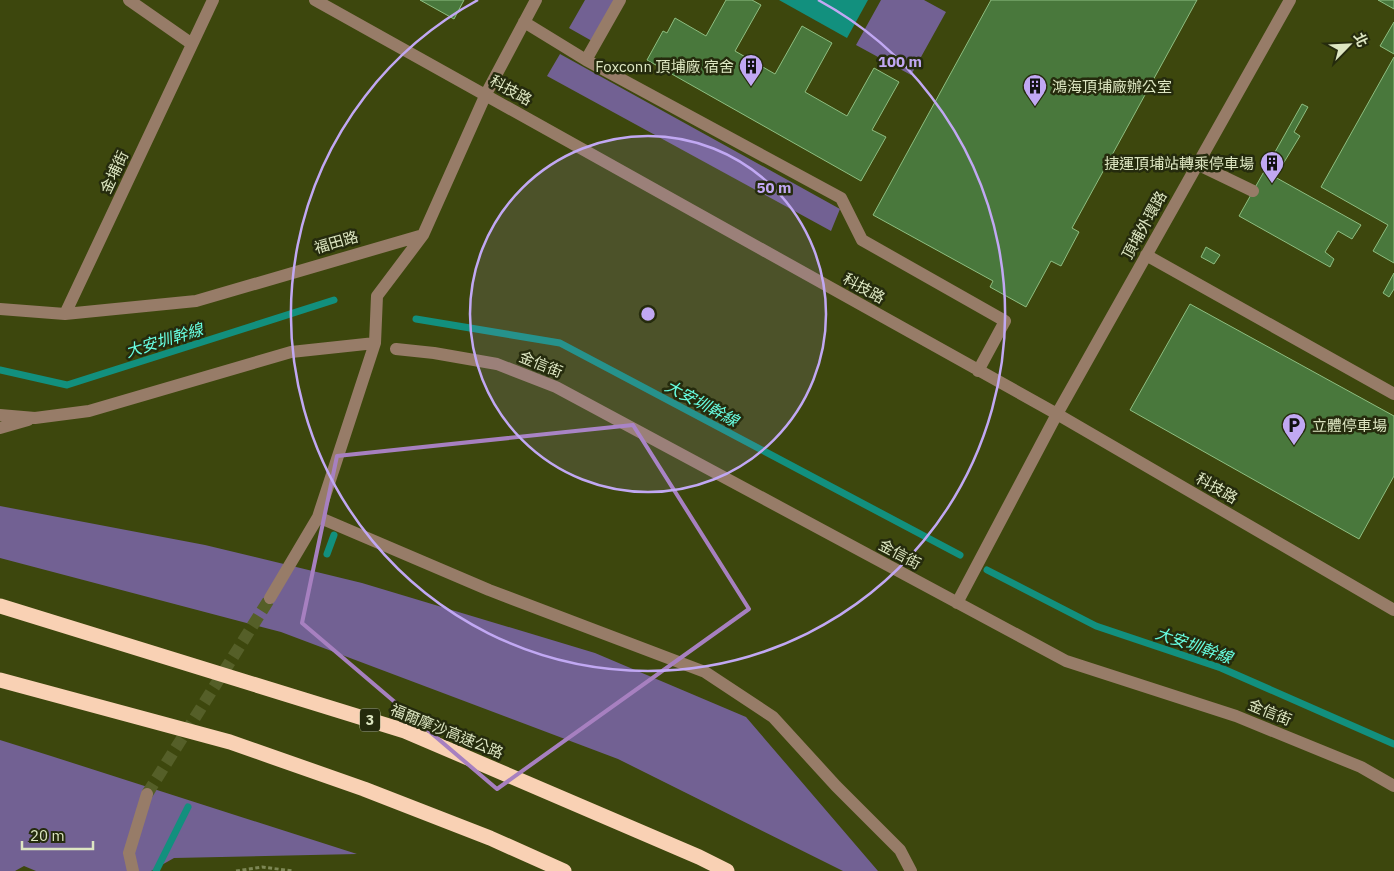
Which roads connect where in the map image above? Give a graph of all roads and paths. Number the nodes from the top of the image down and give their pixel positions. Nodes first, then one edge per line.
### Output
1 (129, 0) edge
2 (213, 0) edge
3 (315, 0) edge
4 (536, 0) edge
5 (620, 0) edge
6 (1290, 0) edge
7 (524, 22) junction
8 (192, 44) junction
9 (586, 60) junction
10 (486, 94) junction
11 (1197, 164) junction
12 (1253, 191) dead end
13 (423, 235) junction
14 (1146, 254) junction
15 (0, 309) edge
16 (65, 314) junction
17 (375, 343) junction
18 (396, 349) dead end
19 (978, 371) junction
20 (1394, 394) edge
21 (1057, 414) junction
22 (0, 415) edge
23 (35, 418) junction
24 (0, 428) edge
25 (318, 517) junction
26 (270, 598) tunnel mouth
27 (957, 603) junction
28 (0, 606) edge
29 (1394, 610) edge
30 (0, 680) edge
31 (1394, 786) edge
32 (147, 794) tunnel mouth
33 (133, 871) edge
34 (236, 871) edge
35 (293, 871) edge
36 (564, 871) edge
37 (727, 871) edge
38 (911, 871) edge

1 - 8 street
2 - 8 street, 金埔街
3 - 10 street, 科技路
4 - 7 street
5 - 9 street
6 - 11 street, 頂埔外環路
7 - 9 street
7 - 10 street
8 - 16 street, 金埔街
9 - 19 street
10 - 13 street
10 - 19 street, 科技路
11 - 12 street
11 - 14 street, 頂埔外環路
13 - 16 street, 福田路
13 - 17 street
14 - 20 street
14 - 21 street, 頂埔外環路
15 - 16 street, 福田路
17 - 23 street
17 - 25 street
18 - 27 street, 金信街
19 - 21 street, 科技路
21 - 27 street, 頂埔外環路
21 - 29 street, 科技路
22 - 23 street
23 - 24 street
25 - 26 street
25 - 38 street
27 - 31 street, 金信街
28 - 37 highway, 福爾摩沙高速公路 / 3
30 - 36 highway
32 - 33 street
34 - 35 path

